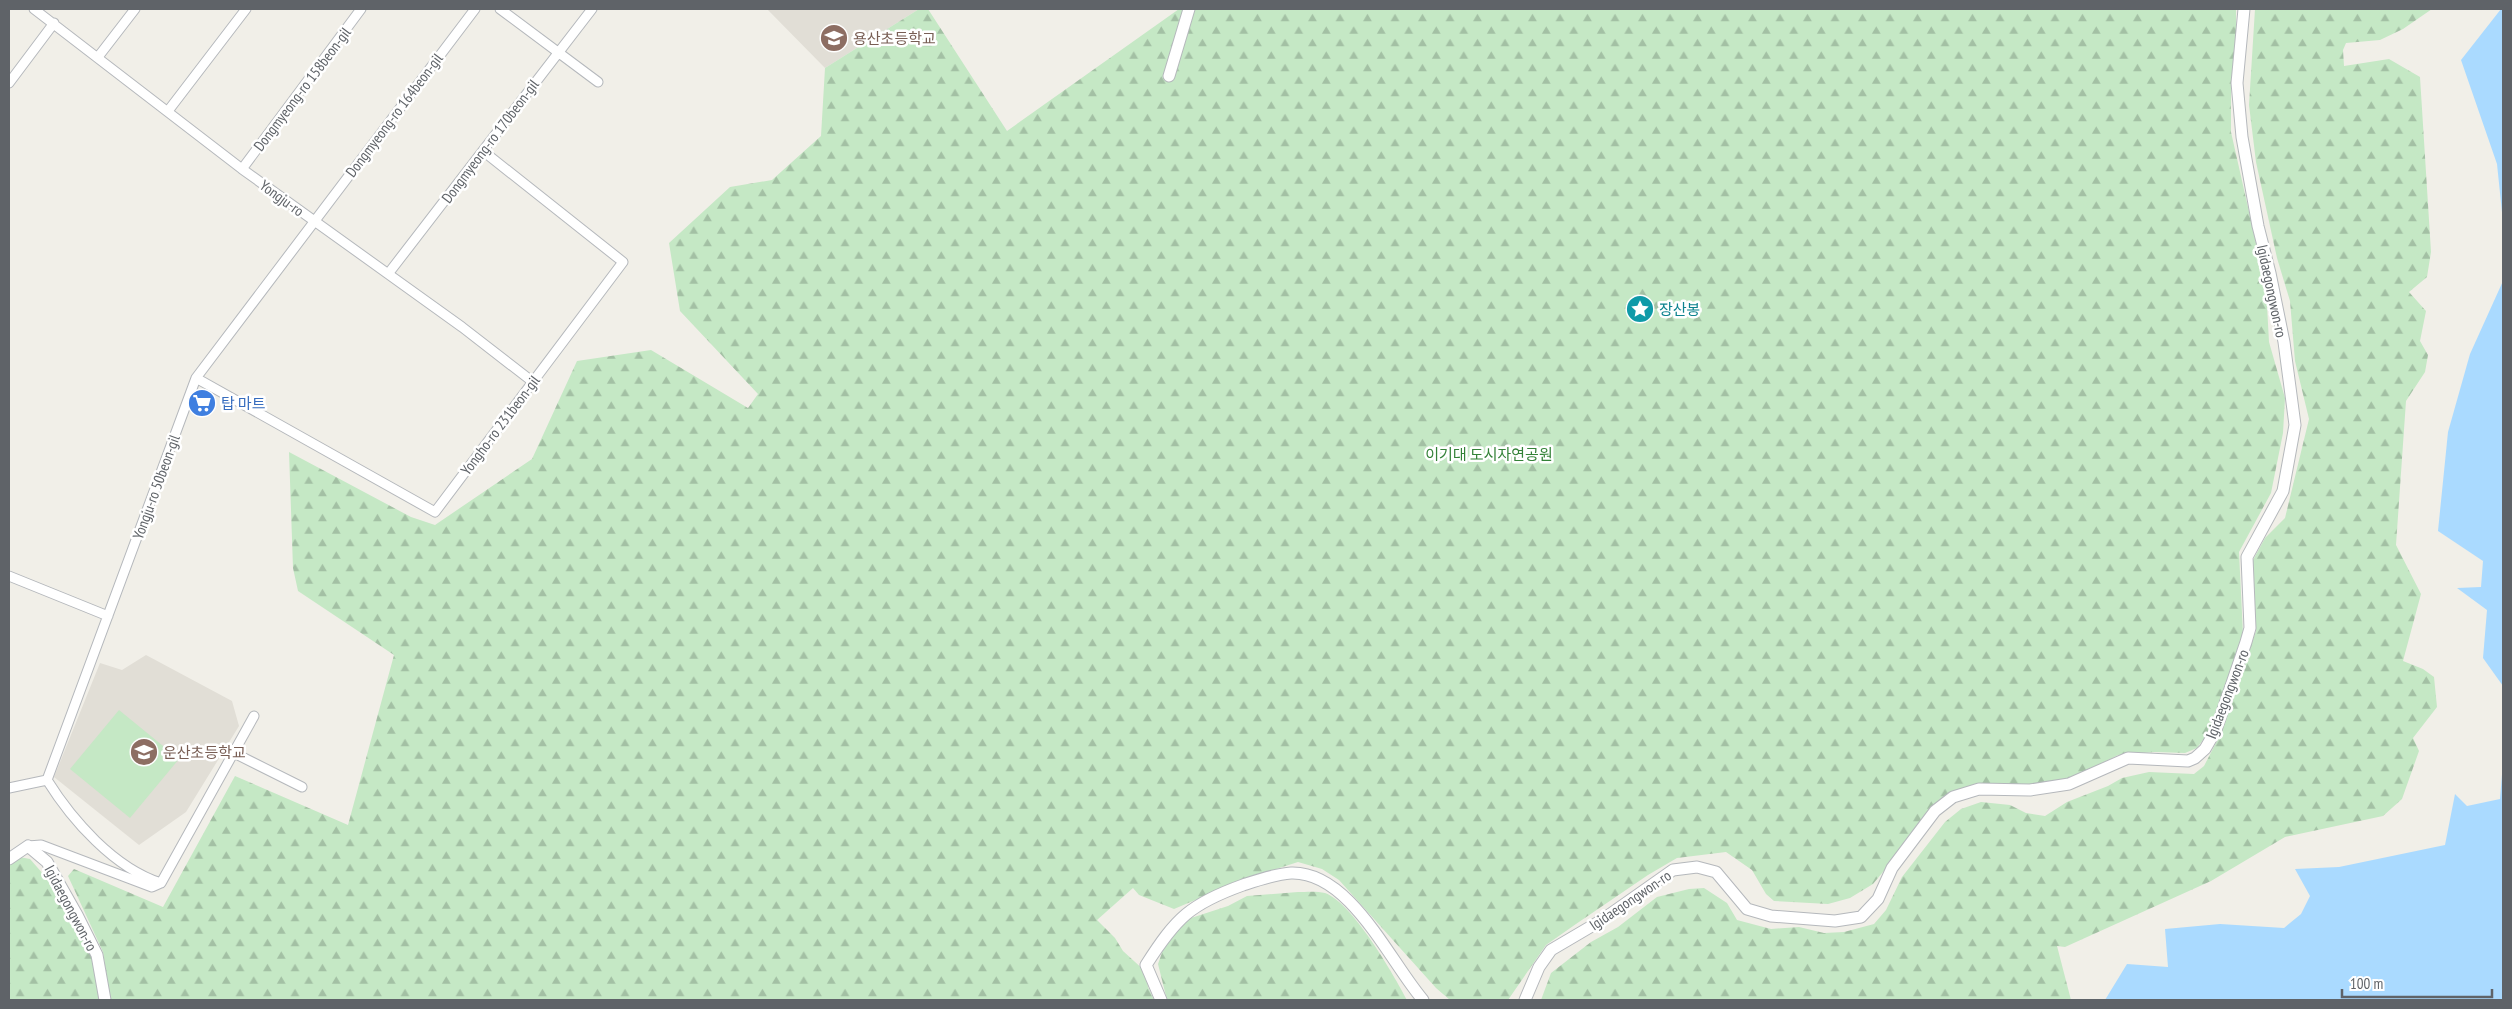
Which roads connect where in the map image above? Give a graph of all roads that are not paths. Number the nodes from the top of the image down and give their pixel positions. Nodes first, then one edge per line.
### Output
1 (34, 9) edge
2 (135, 9) edge
3 (246, 9) edge
4 (361, 9) edge
5 (475, 9) edge
6 (500, 9) edge
7 (592, 9) edge
8 (1189, 9) edge
9 (2244, 9) edge
10 (54, 24) junction
11 (558, 52) junction
12 (98, 57) junction
13 (1169, 76) dead end
14 (598, 82) dead end
15 (9, 83) edge
16 (168, 111) junction
17 (483, 151) junction
18 (242, 169) junction
19 (313, 221) junction
20 (388, 274) junction
21 (196, 378) junction
22 (533, 382) junction
23 (9, 576) edge
24 (108, 616) junction
25 (254, 716) dead end
26 (234, 753) junction
27 (47, 780) junction
28 (302, 787) dead end
29 (9, 788) edge
30 (28, 846) junction
31 (9, 859) edge
32 (161, 883) junction
33 (105, 1000) edge
34 (1161, 1000) edge
35 (1423, 1000) edge
36 (1525, 1000) edge

1 - 10 street, Yongju-ro
2 - 12 street
3 - 16 street
4 - 18 street, Dongmyeong-ro 158beon-gil
5 - 19 street, Dongmyeong-ro 164beon-gil
6 - 11 street
7 - 11 street, Dongmyeong-ro 170beon-gil
8 - 13 street
9 - 36 street, Igidaegongwon-ro
10 - 12 street, Yongju-ro
10 - 15 street
11 - 14 street
11 - 17 street, Dongmyeong-ro 170beon-gil
12 - 16 street, Yongju-ro
16 - 18 street, Yongju-ro
17 - 20 street, Dongmyeong-ro 170beon-gil
17 - 22 street, Yongho-ro 231beon-gil
18 - 19 street, Yongju-ro
19 - 20 street, Yongju-ro
19 - 21 street, Yongju-ro 50beon-gil
20 - 22 street, Yongju-ro
21 - 22 street, Yongho-ro 231beon-gil
21 - 24 street, Yongju-ro 50beon-gil
23 - 24 street
24 - 27 street, Yongju-ro 50beon-gil
25 - 26 street
26 - 28 street
26 - 32 street
27 - 29 street
27 - 32 street
30 - 31 street
30 - 32 street
30 - 33 street, Igidaegongwon-ro
34 - 35 street

